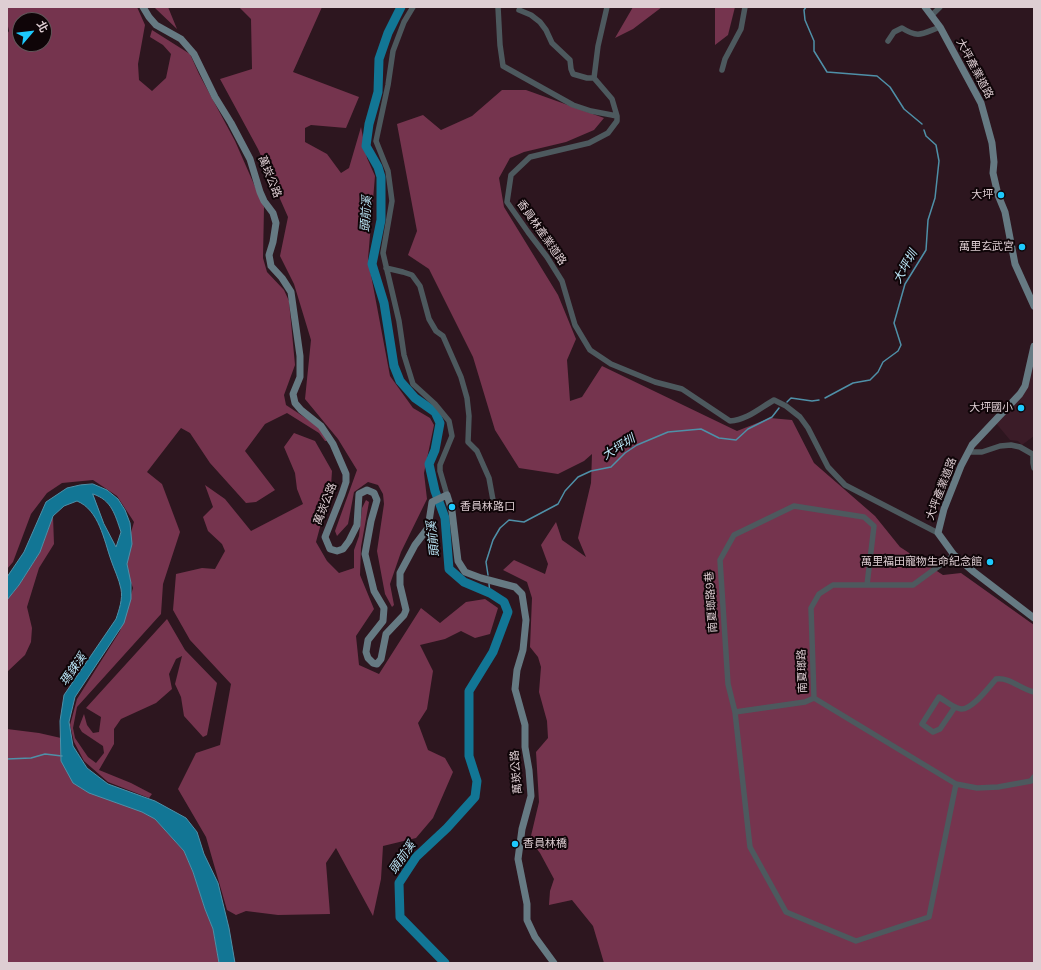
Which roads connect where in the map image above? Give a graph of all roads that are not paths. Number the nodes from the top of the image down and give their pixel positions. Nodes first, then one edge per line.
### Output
1 (143, 7) edge
2 (413, 7) edge
3 (498, 7) edge
4 (607, 7) edge
5 (745, 7) edge
6 (925, 7) edge
7 (940, 7) edge
8 (519, 10) dead end
9 (932, 15) junction
10 (940, 27) junction
11 (888, 41) dead end
12 (722, 70) dead end
13 (594, 78) junction
14 (617, 116) junction
15 (386, 268) junction
16 (1034, 306) edge
17 (1034, 346) edge
18 (969, 452) junction
19 (1034, 456) edge
20 (1034, 468) edge
21 (447, 495) junction
22 (493, 500) dead end
23 (938, 533) junction
24 (954, 555) junction
25 (867, 585) junction
26 (1034, 618) edge
27 (1034, 692) edge
28 (814, 698) junction
29 (955, 707) junction
30 (735, 712) junction
31 (1034, 777) edge
32 (956, 784) junction
33 (554, 963) edge

1 - 21 street, 萬崁公路
2 - 15 street
3 - 14 street
4 - 13 street
5 - 12 street
6 - 9 street, 大坪產業道路
7 - 9 street
8 - 13 street
9 - 10 street, 大坪產業道路
10 - 11 street
10 - 16 street, 大坪產業道路
13 - 14 street
14 - 23 street, 香員林產業道路
15 - 21 street
15 - 22 street
17 - 18 street, 大坪產業道路
18 - 19 street
18 - 23 street, 大坪產業道路
19 - 20 street
21 - 33 street, 萬崁公路
23 - 24 street, 大坪產業道路
24 - 25 street, 南夏瑯路
24 - 26 street, 大坪產業道路
25 - 28 street, 南夏瑯路
25 - 30 street, 南夏瑯路9巷
27 - 29 street
28 - 30 street
28 - 32 street, 南夏瑯路
29 - 29 street
30 - 32 street
31 - 32 street, 南夏瑯路

